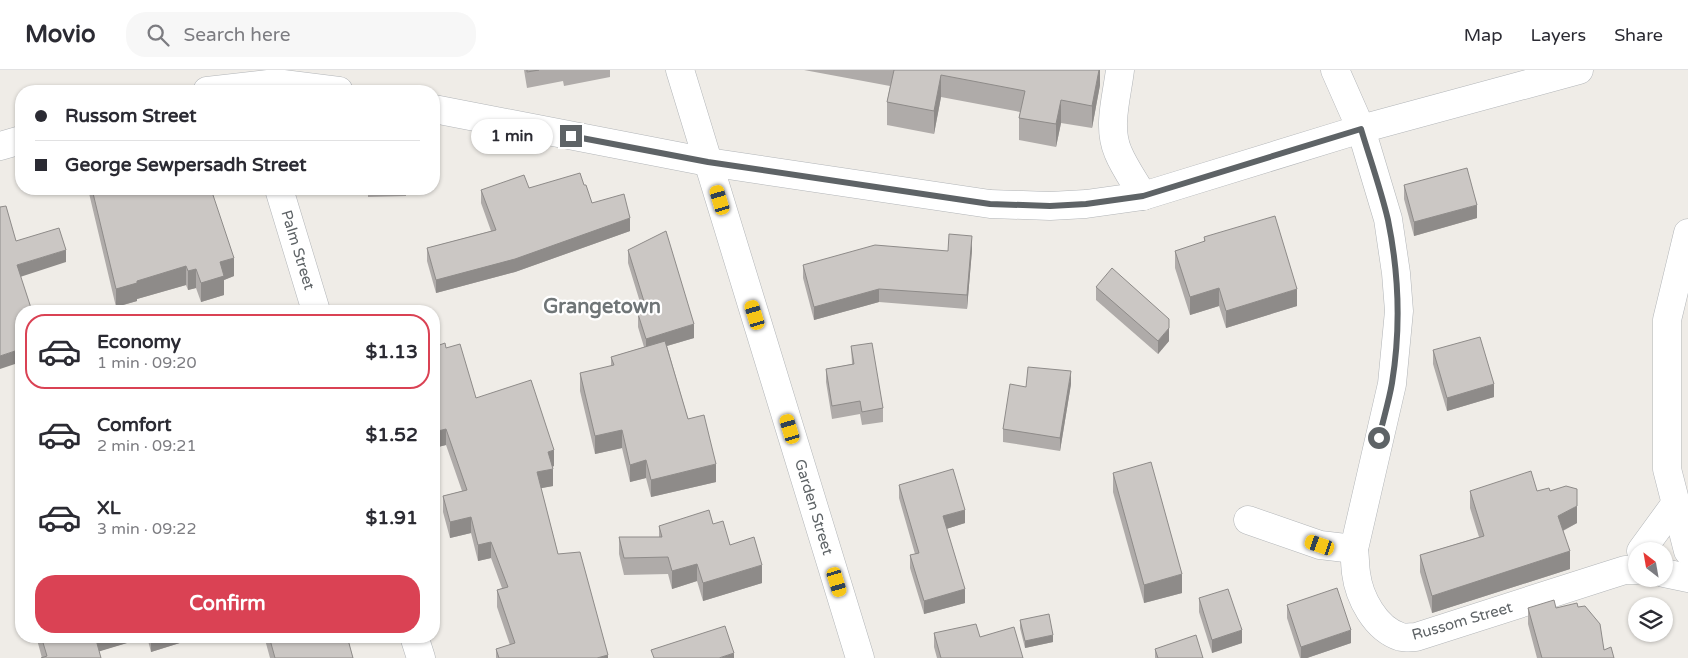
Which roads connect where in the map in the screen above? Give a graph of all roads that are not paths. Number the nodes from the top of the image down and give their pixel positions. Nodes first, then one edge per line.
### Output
1 (680, 70) edge
2 (1120, 70) edge
3 (1335, 70) edge
4 (1579, 70) edge
5 (247, 82) edge
6 (234, 85) edge
7 (292, 85) edge
8 (440, 111) edge
9 (1361, 129) junction
10 (15, 142) edge
11 (0, 146) edge
12 (708, 162) junction
13 (281, 195) edge
14 (1143, 196) junction
15 (1688, 233) edge
16 (314, 305) edge
17 (1677, 355) edge
18 (1676, 503) junction
19 (1248, 520) dead end
20 (1649, 542) edge
21 (1354, 549) junction
22 (1688, 551) edge
23 (1628, 564) edge
24 (1673, 575) edge
25 (1688, 578) edge
26 (416, 643) edge
27 (421, 658) edge
28 (860, 658) edge

1 - 12 street, Garden Street
2 - 14 street
3 - 9 street, Russom Street
4 - 9 street
5 - 6 street
5 - 7 street
8 - 12 street
9 - 14 street
9 - 21 street, Russom Street
10 - 11 street
12 - 14 street
12 - 28 street, Garden Street
13 - 16 street, Palm Street
15 - 17 street
17 - 18 street
18 - 20 street
18 - 22 street
19 - 21 street
21 - 23 street, Russom Street
24 - 25 street
26 - 27 street

